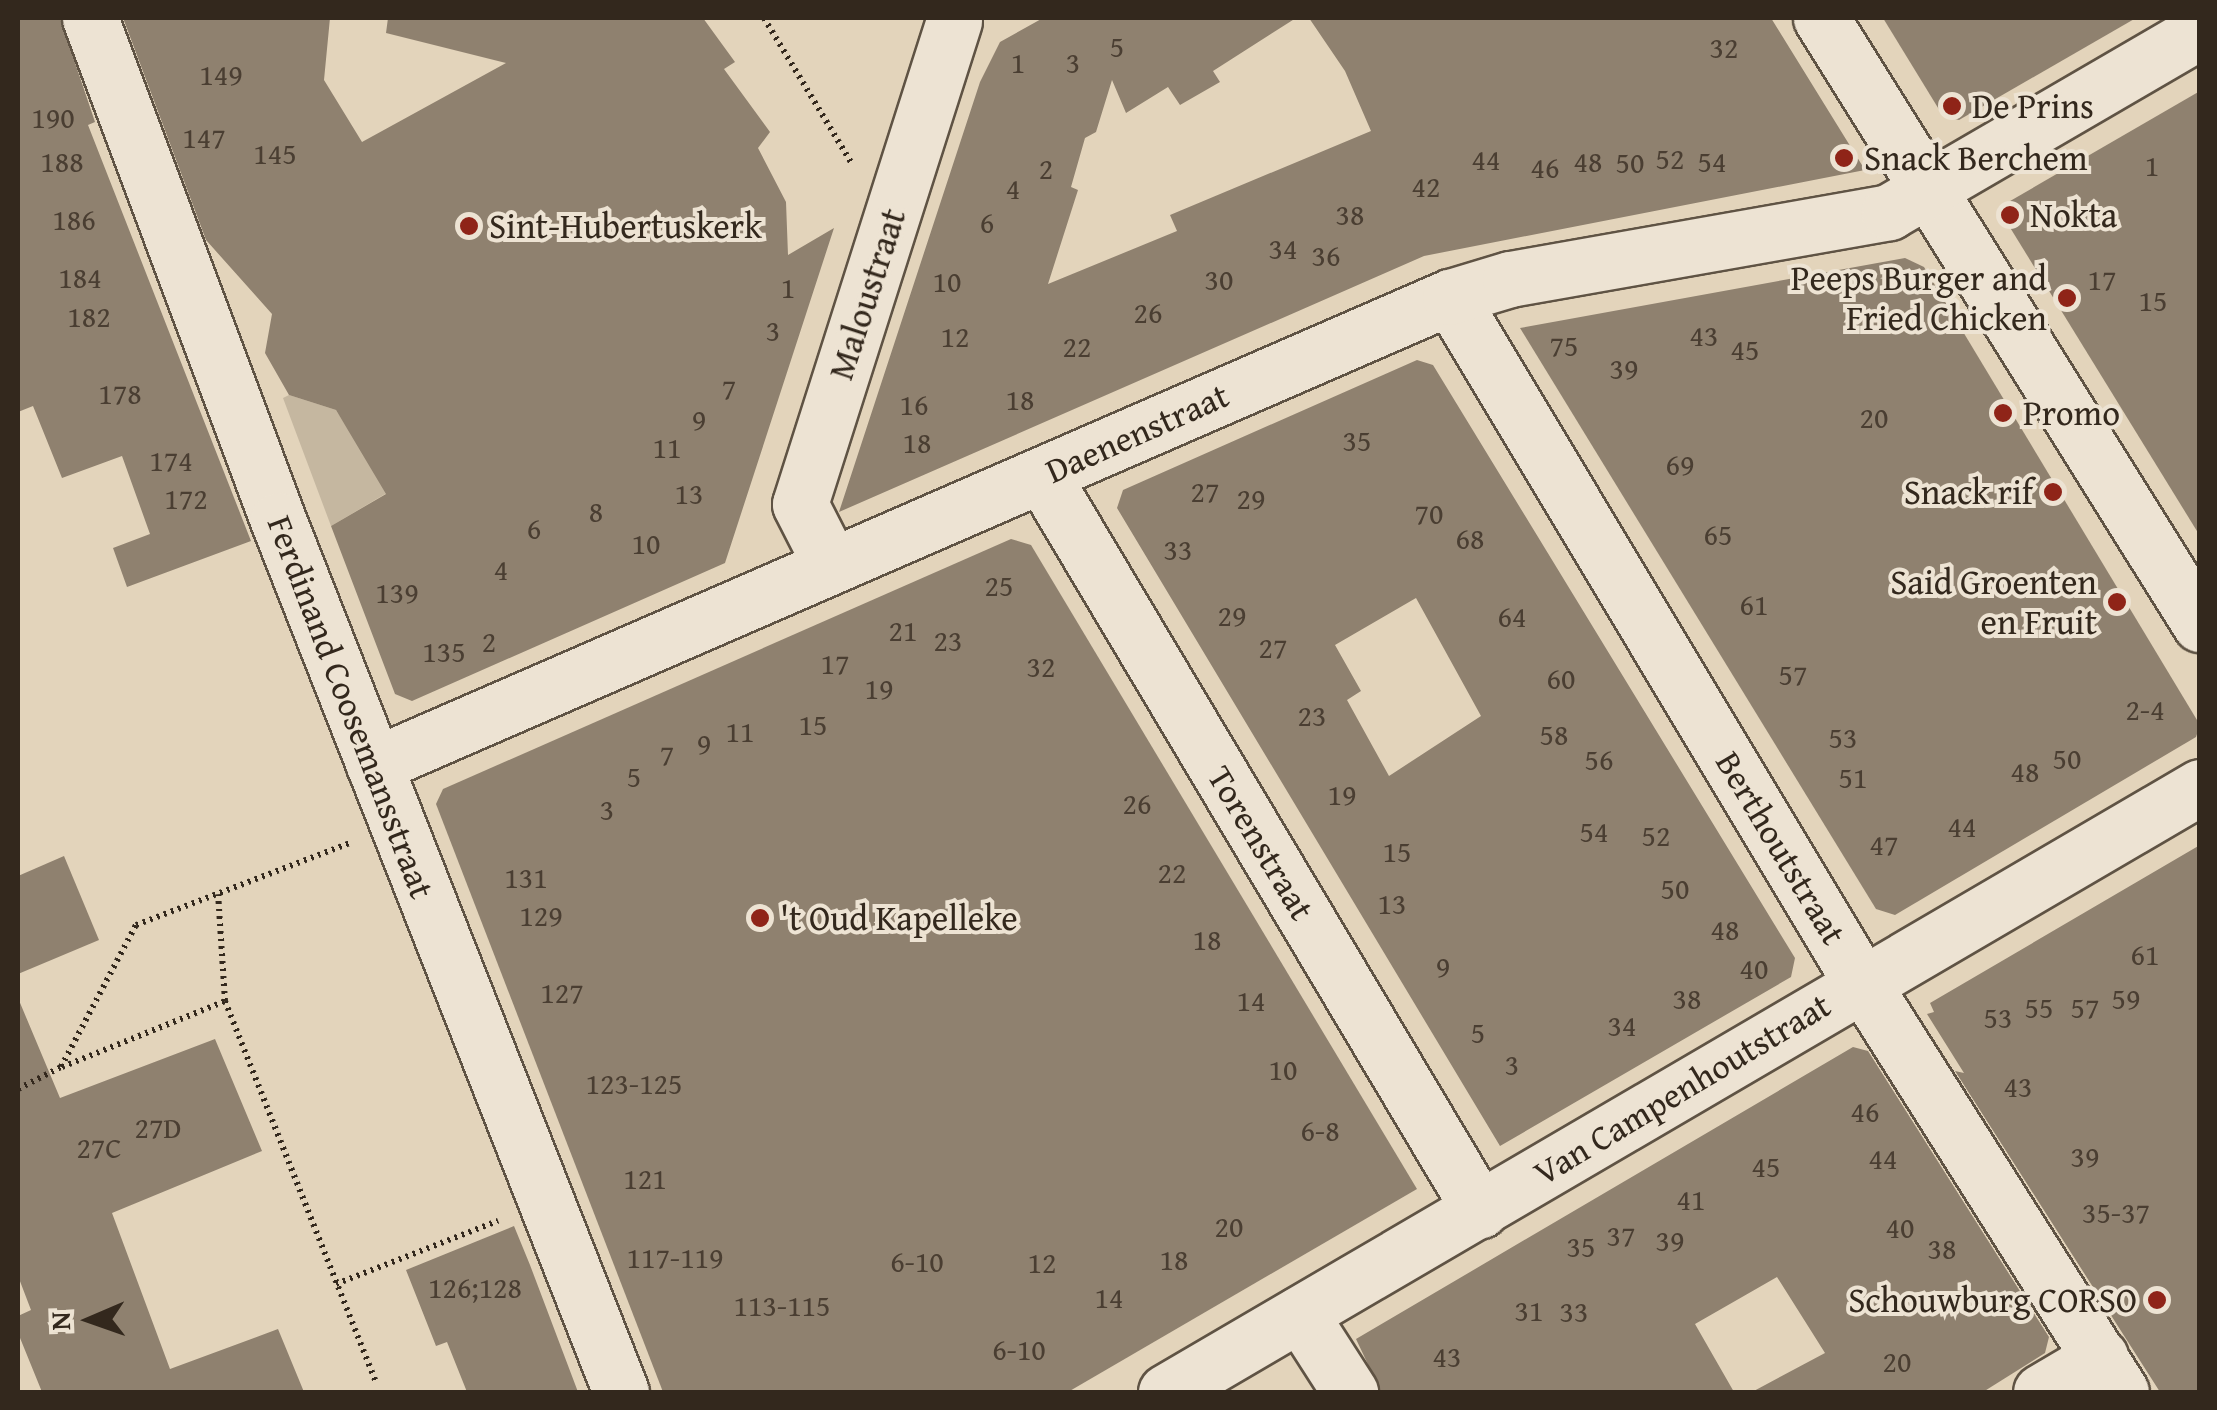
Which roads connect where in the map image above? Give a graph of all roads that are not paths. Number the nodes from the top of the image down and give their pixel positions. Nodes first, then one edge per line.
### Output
1 (90, 18) edge
2 (1821, 18) edge
3 (955, 19) edge
4 (2200, 31) edge
5 (1928, 192) junction
6 (1450, 297) junction
7 (1042, 475) junction
8 (830, 563) junction
9 (2200, 624) edge
10 (374, 765) junction
11 (2200, 787) edge
12 (1862, 982) junction
13 (1480, 1210) junction
14 (1300, 1314) junction
15 (2111, 1375) edge
16 (621, 1392) edge
17 (1166, 1392) edge
18 (1350, 1392) edge
19 (2040, 1392) edge

1 - 10 street, Ferdinand Coosemansstraat
2 - 5 street
3 - 8 street, Maloustraat
4 - 5 street, Daenenstraat
5 - 6 street, Daenenstraat
5 - 9 street
6 - 7 street, Daenenstraat
6 - 12 street, Berthoutstraat
7 - 8 street, Daenenstraat
7 - 13 street, Torenstraat
8 - 10 street, Daenenstraat
10 - 16 street, Ferdinand Coosemansstraat
11 - 12 street, Van Campenhoutstraat
12 - 13 street, Van Campenhoutstraat
12 - 15 street, Berthoutstraat
13 - 14 street, Van Campenhoutstraat
14 - 17 street, Van Campenhoutstraat
14 - 18 street
15 - 19 street

